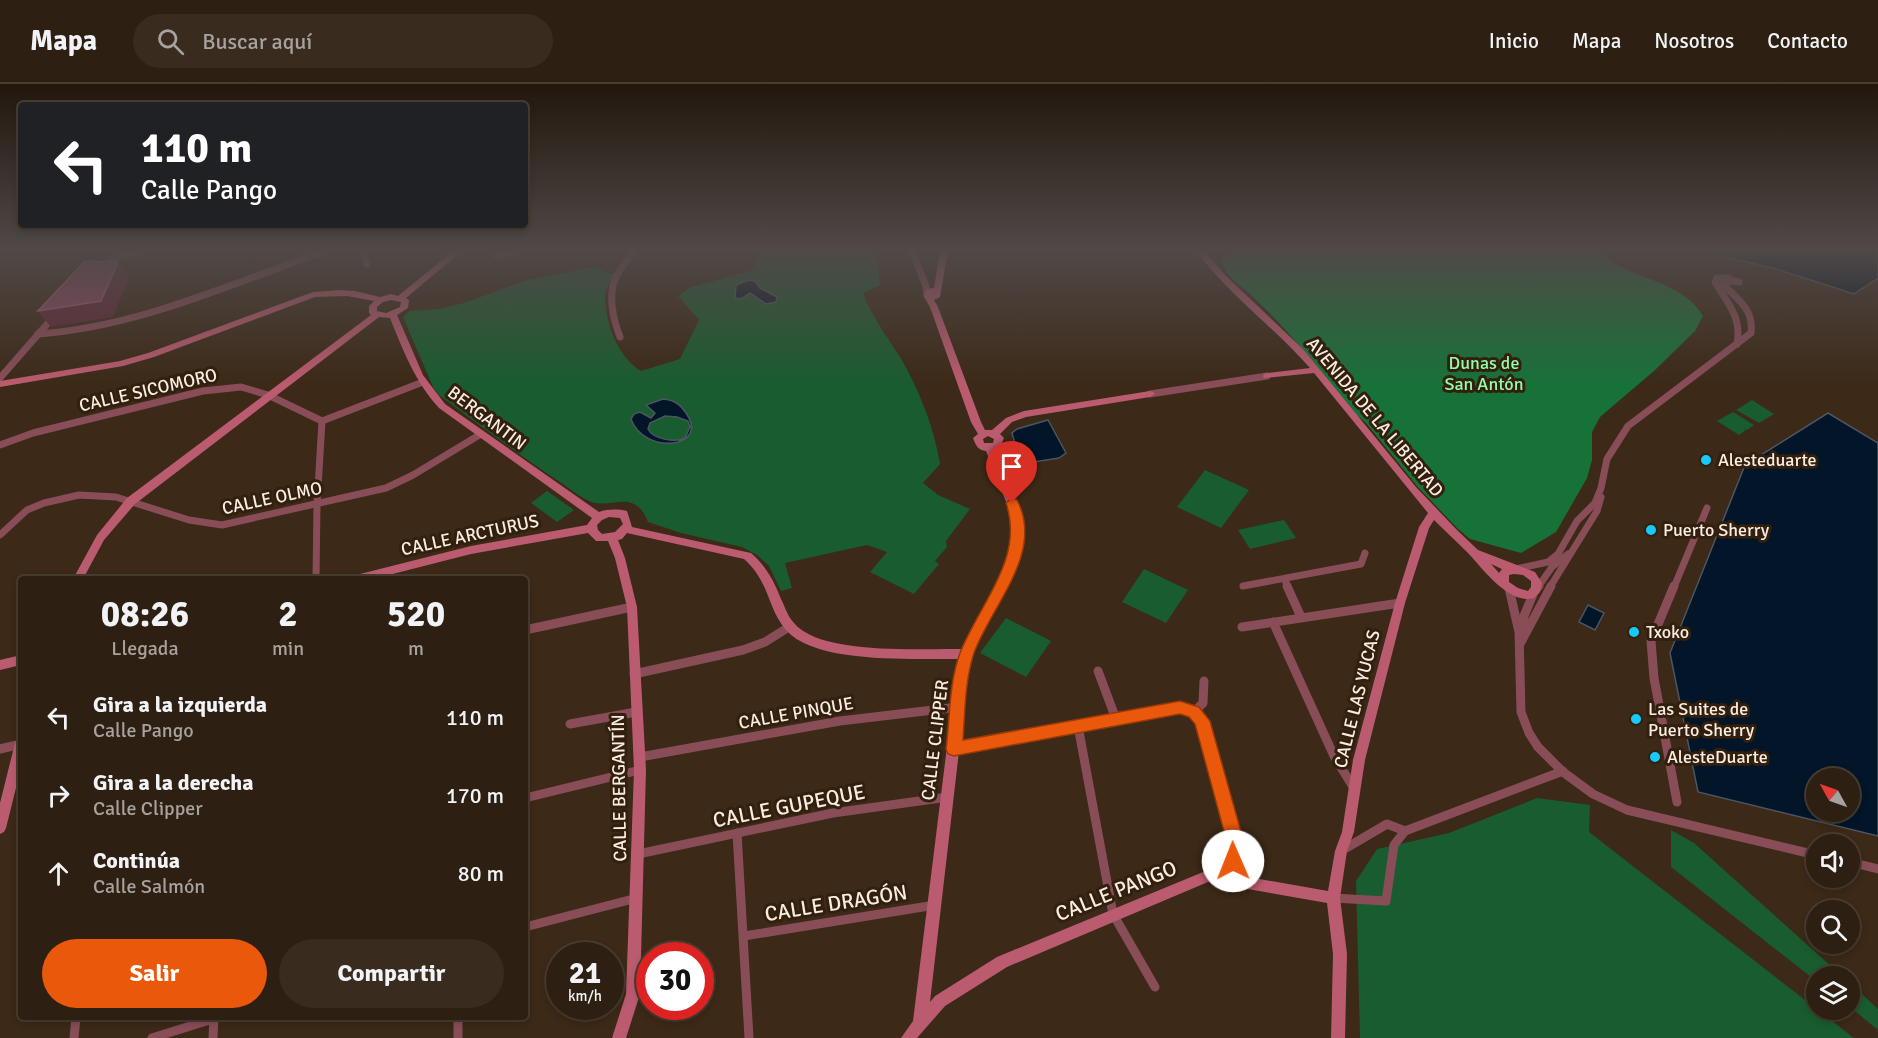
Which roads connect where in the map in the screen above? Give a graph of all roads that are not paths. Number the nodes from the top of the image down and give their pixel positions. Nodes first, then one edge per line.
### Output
1 (196, 296) edge
2 (312, 296) edge
3 (364, 296) edge
4 (612, 296) edge
5 (934, 296) edge
6 (1241, 296) edge
7 (1723, 296) edge
8 (1728, 296) edge
9 (1736, 296) edge
10 (401, 297) joint
11 (380, 300) junction
12 (60, 309) edge
13 (376, 315) junction
14 (393, 315) junction
15 (1751, 322) junction
16 (38, 334) junction
17 (620, 337) dead end
18 (1737, 344) junction
19 (1317, 370) junction
20 (1267, 376) joint
21 (0, 378) edge
22 (423, 382) junction
23 (0, 384) edge
24 (1150, 394) joint
25 (268, 395) junction
26 (322, 421) junction
27 (481, 434) junction
28 (982, 434) junction
29 (994, 434) junction
30 (0, 445) edge
31 (990, 448) junction
32 (1601, 488) junction
33 (131, 501) junction
34 (317, 505) junction
35 (1707, 508) dead end
36 (1434, 513) junction
37 (598, 517) junction
38 (592, 528) junction
39 (626, 529) junction
40 (0, 535) edge
41 (612, 538) junction
42 (1572, 551) junction
43 (1365, 553) dead end
44 (1474, 553) junction
45 (1515, 569) junction
46 (79, 576) edge
47 (316, 576) edge
48 (368, 576) edge
49 (1285, 580) junction
50 (1506, 585) junction
51 (1243, 586) dead end
52 (1536, 590) junction
53 (1400, 603) junction
54 (632, 607) junction
55 (1301, 617) junction
56 (1273, 622) junction
57 (789, 627) junction
58 (1242, 627) dead end
59 (528, 629) edge
60 (1524, 635) junction
61 (1520, 645) junction
62 (967, 654) junction
63 (18, 661) edge
64 (0, 665) edge
65 (1098, 671) dead end
66 (634, 674) junction
67 (1204, 681) dead end
68 (959, 706) junction
69 (636, 712) junction
70 (1194, 712) junction
71 (1116, 719) junction
72 (570, 724) dead end
73 (1078, 726) junction
74 (18, 745) edge
75 (0, 749) edge
76 (954, 749) junction
77 (18, 756) edge
78 (640, 763) junction
79 (1563, 771) junction
80 (1355, 790) junction
81 (948, 796) junction
82 (528, 797) edge
83 (1677, 802) dead end
84 (0, 828) edge
85 (1405, 831) junction
86 (736, 833) junction
87 (1341, 851) junction
88 (1806, 853) edge
89 (638, 854) junction
90 (1860, 864) edge
91 (1878, 869) edge
92 (1208, 876) junction
93 (637, 898) junction
94 (1333, 898) junction
95 (935, 905) junction
96 (1113, 914) junction
97 (528, 926) edge
98 (744, 936) junction
99 (1155, 987) dead end
100 (76, 1020) edge
101 (210, 1020) edge
102 (216, 1020) edge
103 (458, 1020) edge
104 (920, 1023) junction
105 (74, 1038) edge
106 (152, 1038) edge
107 (213, 1038) edge
108 (458, 1038) edge
109 (619, 1038) edge
110 (749, 1038) edge
111 (908, 1038) edge
112 (1338, 1038) edge

1 - 16 street
2 - 23 street
3 - 11 street
4 - 17 street
5 - 28 street
6 - 19 street, AVENIDA DE LA LIBERTAD
7 - 18 street
8 - 15 street
9 - 15 street
10 - 11 street
10 - 14 street
11 - 13 street
12 - 16 street
13 - 14 street
13 - 25 street
14 - 22 street, BERGANTIN
15 - 18 street
16 - 21 street
18 - 32 street
19 - 20 street
19 - 36 street, AVENIDA DE LA LIBERTAD
20 - 24 street
22 - 26 street
22 - 27 street, BERGANTIN
24 - 29 street
25 - 26 street, CALLE SICOMORO
25 - 30 street, CALLE SICOMORO
25 - 33 street
26 - 34 street
27 - 34 street, CALLE OLMO
27 - 37 street, BERGANTIN
28 - 29 street
28 - 31 street
29 - 31 street
31 - 62 street
32 - 42 street
32 - 45 street
33 - 34 street, CALLE OLMO
33 - 40 street, CALLE OLMO
33 - 46 street
34 - 47 street
35 - 83 street
36 - 44 street, AVENIDA DE LA LIBERTAD
36 - 53 street, CALLE LAS YUCAS
37 - 38 street
37 - 39 street
38 - 41 street
38 - 48 street, CALLE ARCTURUS
39 - 41 street
39 - 57 street
41 - 54 street, CALLE BERGANTÍN
42 - 52 street
42 - 60 street
43 - 49 street
44 - 45 street, AVENIDA DE LA LIBERTAD
44 - 50 street, AVENIDA DE LA LIBERTAD
45 - 50 street
45 - 52 street, AVENIDA DE LA LIBERTAD
49 - 51 street
49 - 55 street
50 - 52 street
50 - 61 street
52 - 60 street
53 - 55 street
53 - 80 street, CALLE LAS YUCAS
54 - 59 street
54 - 66 street, CALLE BERGANTÍN
55 - 56 street
56 - 58 street
56 - 80 street
57 - 62 street, CALLE CLIPPER
57 - 66 street
60 - 61 street
61 - 79 street
62 - 68 street, CALLE CLIPPER
63 - 64 street
65 - 71 street
66 - 69 street, CALLE BERGANTÍN
67 - 70 street
68 - 76 street, CALLE CLIPPER
68 - 78 street, CALLE PINQUE
69 - 72 street
69 - 78 street, CALLE BERGANTÍN
70 - 71 street
70 - 92 street, CALLE PANGO
71 - 73 street
73 - 76 street
73 - 96 street
74 - 75 street
76 - 81 street, CALLE CLIPPER
77 - 84 street
78 - 82 street, CALLE PINQUE
78 - 89 street, CALLE BERGANTÍN
79 - 85 street
79 - 88 street
80 - 87 street, CALLE LAS YUCAS
81 - 86 street, CALLE GUPEQUE
81 - 95 street, CALLE CLIPPER
85 - 87 street
85 - 94 street
86 - 89 street, CALLE GUPEQUE
86 - 98 street
87 - 94 street, CALLE LAS YUCAS
89 - 93 street, CALLE BERGANTÍN
90 - 91 street
92 - 94 street
92 - 96 street, CALLE PANGO
93 - 97 street
93 - 109 street, CALLE BERGANTÍN
94 - 112 street, CALLE LAS YUCAS
95 - 98 street, CALLE DRAGÓN
95 - 104 street, CALLE CLIPPER
96 - 99 street
96 - 104 street, CALLE PANGO
98 - 110 street
100 - 105 street
101 - 106 street
102 - 107 street
103 - 108 street
104 - 111 street

